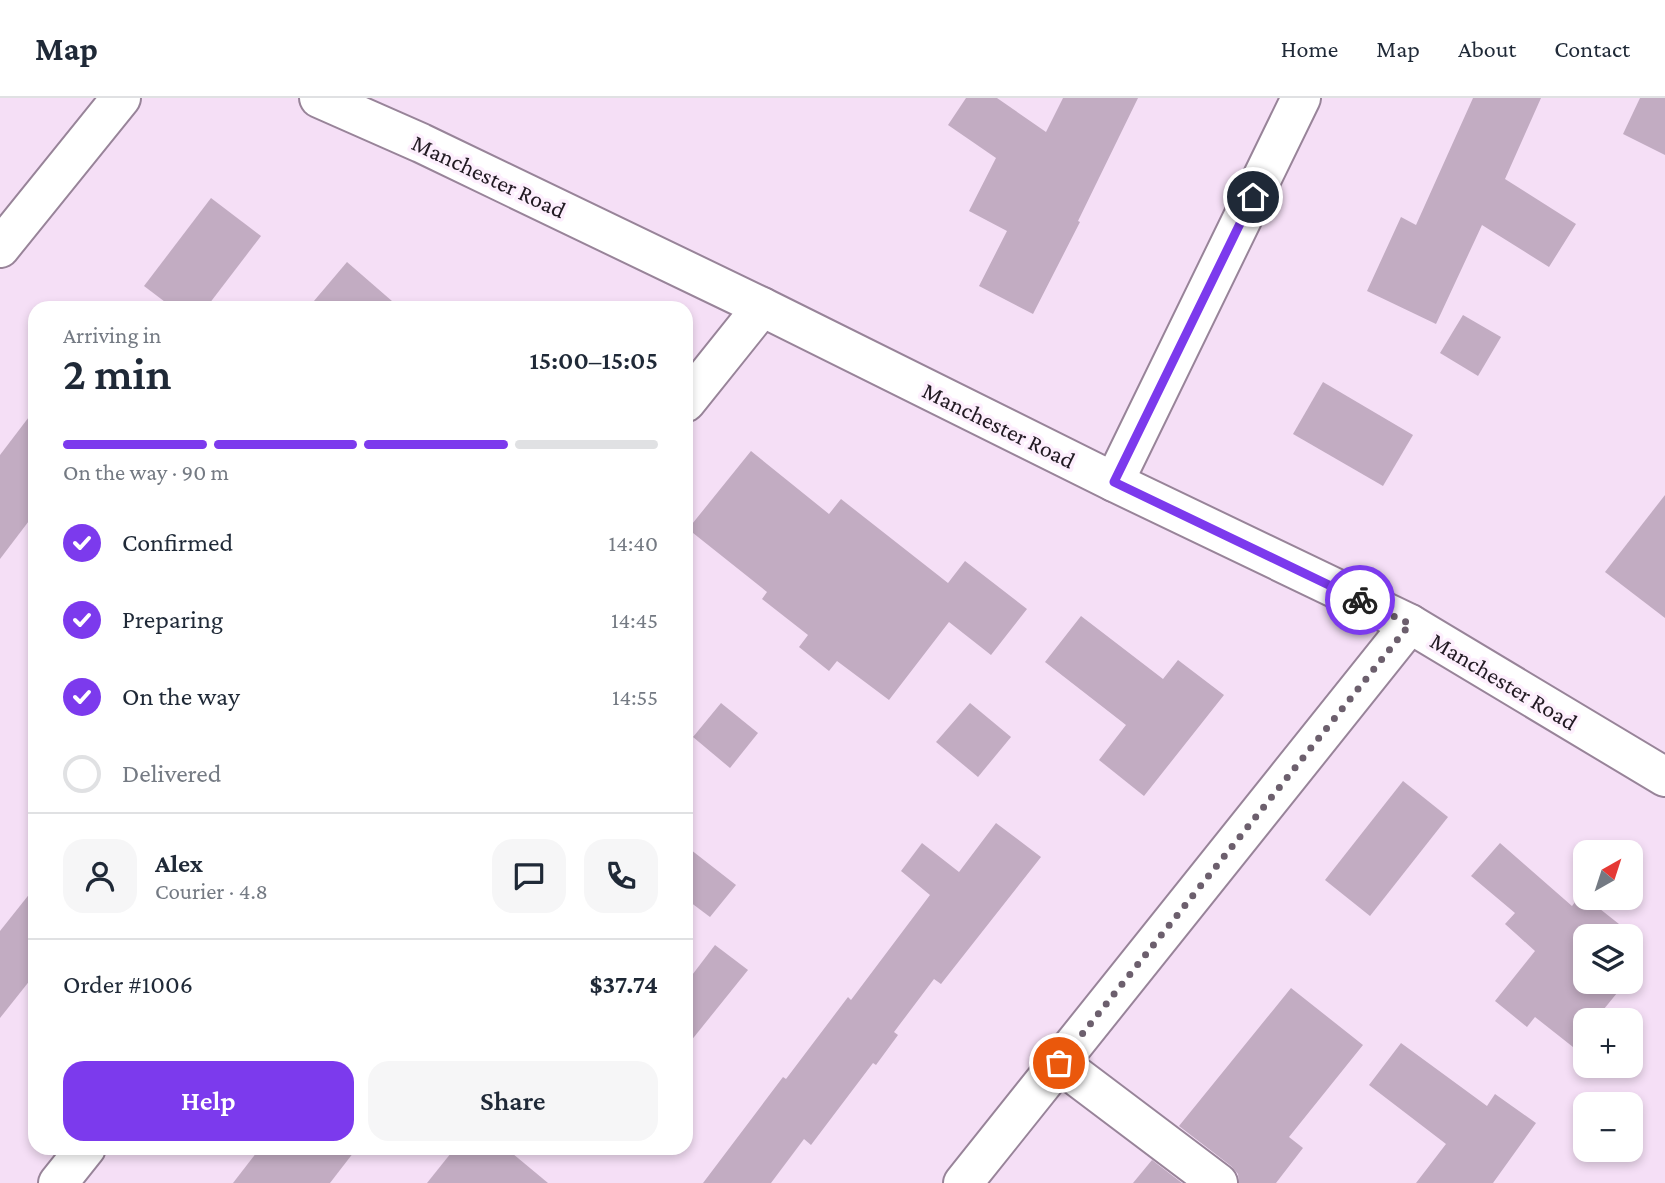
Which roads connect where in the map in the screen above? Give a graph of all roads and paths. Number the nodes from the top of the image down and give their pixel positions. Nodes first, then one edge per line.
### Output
1 (121, 98) edge
2 (319, 98) edge
3 (1301, 98) edge
4 (0, 248) edge
5 (762, 307) junction
6 (693, 393) edge
7 (1114, 482) junction
8 (1410, 624) junction
9 (1665, 777) edge
10 (1059, 1063) junction
11 (80, 1155) edge
12 (58, 1183) edge
13 (963, 1183) edge
14 (1218, 1183) edge

1 - 4 street
2 - 5 street, Manchester Road
3 - 7 street
5 - 6 street
5 - 7 street, Manchester Road
7 - 8 street, Manchester Road
8 - 9 street, Manchester Road
8 - 10 street
10 - 13 street
10 - 14 street
11 - 12 street

